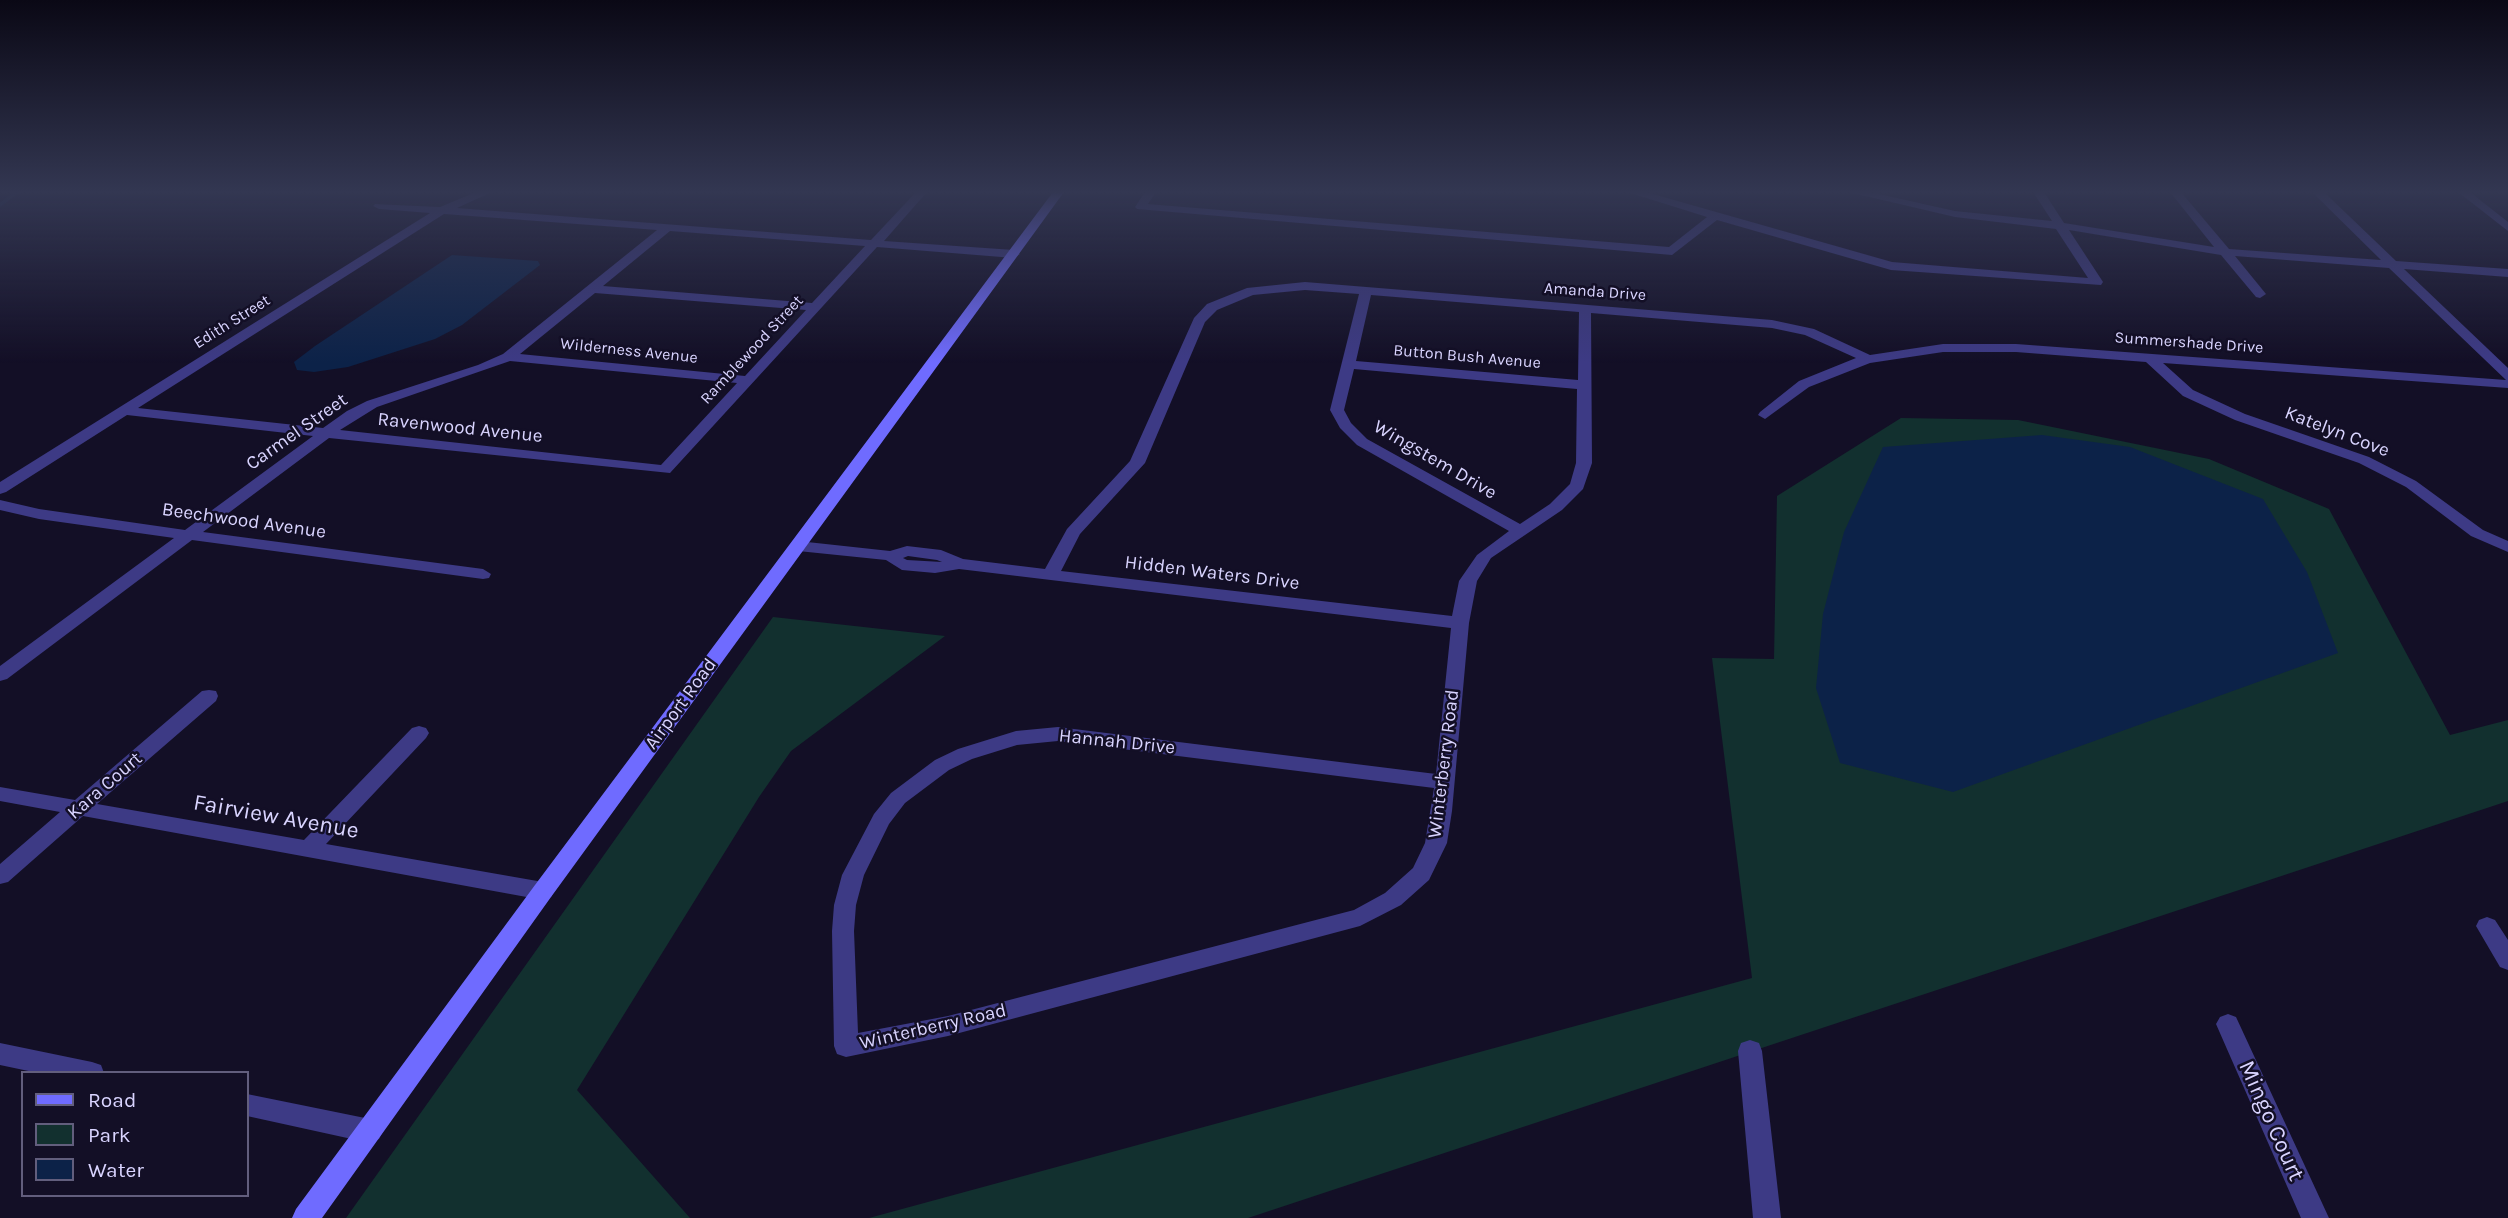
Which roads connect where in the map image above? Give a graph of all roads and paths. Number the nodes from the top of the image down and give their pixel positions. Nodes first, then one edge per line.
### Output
1 (381, 249) edge
2 (642, 249) edge
3 (870, 249) edge
4 (923, 249) edge
5 (1018, 249) edge
6 (1645, 249) edge
7 (1675, 249) edge
8 (1829, 249) edge
9 (2076, 249) edge
10 (2206, 249) edge
11 (2221, 249) edge
12 (2376, 249) edge
13 (2224, 252) junction
14 (1014, 254) junction
15 (2393, 265) junction
16 (2508, 273) edge
17 (591, 289) junction
18 (1366, 291) junction
19 (2260, 294) dead end
20 (815, 307) junction
21 (1585, 309) junction
22 (508, 357) junction
23 (2150, 358) junction
24 (1868, 359) junction
25 (1347, 364) junction
26 (2508, 376) edge
27 (747, 380) junction
28 (2508, 384) edge
29 (1584, 385) junction
30 (125, 411) junction
31 (1765, 415) dead end
32 (324, 433) junction
33 (665, 470) joint
34 (0, 489) edge
35 (0, 505) edge
36 (1521, 530) junction
37 (188, 535) junction
38 (798, 546) junction
39 (2508, 547) edge
40 (483, 574) dead end
41 (1049, 575) junction
42 (1460, 623) junction
43 (0, 675) edge
44 (209, 696) dead end
45 (419, 733) dead end
46 (1444, 782) junction
47 (0, 794) edge
48 (79, 808) junction
49 (307, 850) junction
50 (0, 876) edge
51 (543, 891) junction
52 (2487, 926) dead end
53 (2508, 960) edge
54 (2228, 1024) dead end
55 (846, 1046) joint
56 (1750, 1051) dead end
57 (0, 1054) edge
58 (82, 1071) edge
59 (248, 1105) edge
60 (370, 1131) junction
61 (306, 1218) edge
62 (1767, 1218) edge
63 (2315, 1218) edge

1 - 30 street, Edith Street
2 - 17 street, Carmel Street
3 - 20 street, Ramblewood Street
4 - 14 street
5 - 14 main road, Airport Road
6 - 7 street
8 - 9 street
10 - 13 street
11 - 13 street
12 - 15 street
13 - 15 street
13 - 19 street
14 - 38 main road, Airport Road
15 - 16 street
15 - 26 street
17 - 20 street
17 - 22 street, Carmel Street
18 - 21 street, Amanda Drive
18 - 25 street, Wingstem Drive
18 - 41 street, Amanda Drive
20 - 27 street, Ramblewood Street
21 - 24 street, Amanda Drive
21 - 29 street, Winterberry Road
22 - 27 street, Wilderness Avenue
22 - 32 street, Carmel Street
23 - 24 street, Summershade Drive
23 - 28 street, Summershade Drive
23 - 39 street, Katelyn Cove
24 - 31 street, Summershade Drive
25 - 29 street, Button Bush Avenue
25 - 36 street, Wingstem Drive
27 - 33 street, Ramblewood Street
29 - 36 street, Winterberry Road
30 - 32 street, Ravenwood Avenue
30 - 34 street, Edith Street
32 - 33 street, Ravenwood Avenue
32 - 37 street, Carmel Street
35 - 37 street, Beechwood Avenue
36 - 42 street, Winterberry Road
37 - 40 street, Beechwood Avenue
37 - 43 street, Carmel Street
38 - 41 street, Hidden Waters Drive
38 - 51 main road, Airport Road
41 - 42 street, Hidden Waters Drive
42 - 46 street, Winterberry Road
44 - 48 street, Kara Court
45 - 49 street
46 - 55 street, Winterberry Road
46 - 55 street, Hannah Drive
47 - 48 street, Fairview Avenue
48 - 49 street, Fairview Avenue
48 - 50 street, Kara Court
49 - 51 street, Fairview Avenue
51 - 60 main road, Airport Road
52 - 53 street
54 - 63 street, Mingo Court
56 - 62 street
57 - 58 street
59 - 60 street
60 - 61 main road, Airport Road

